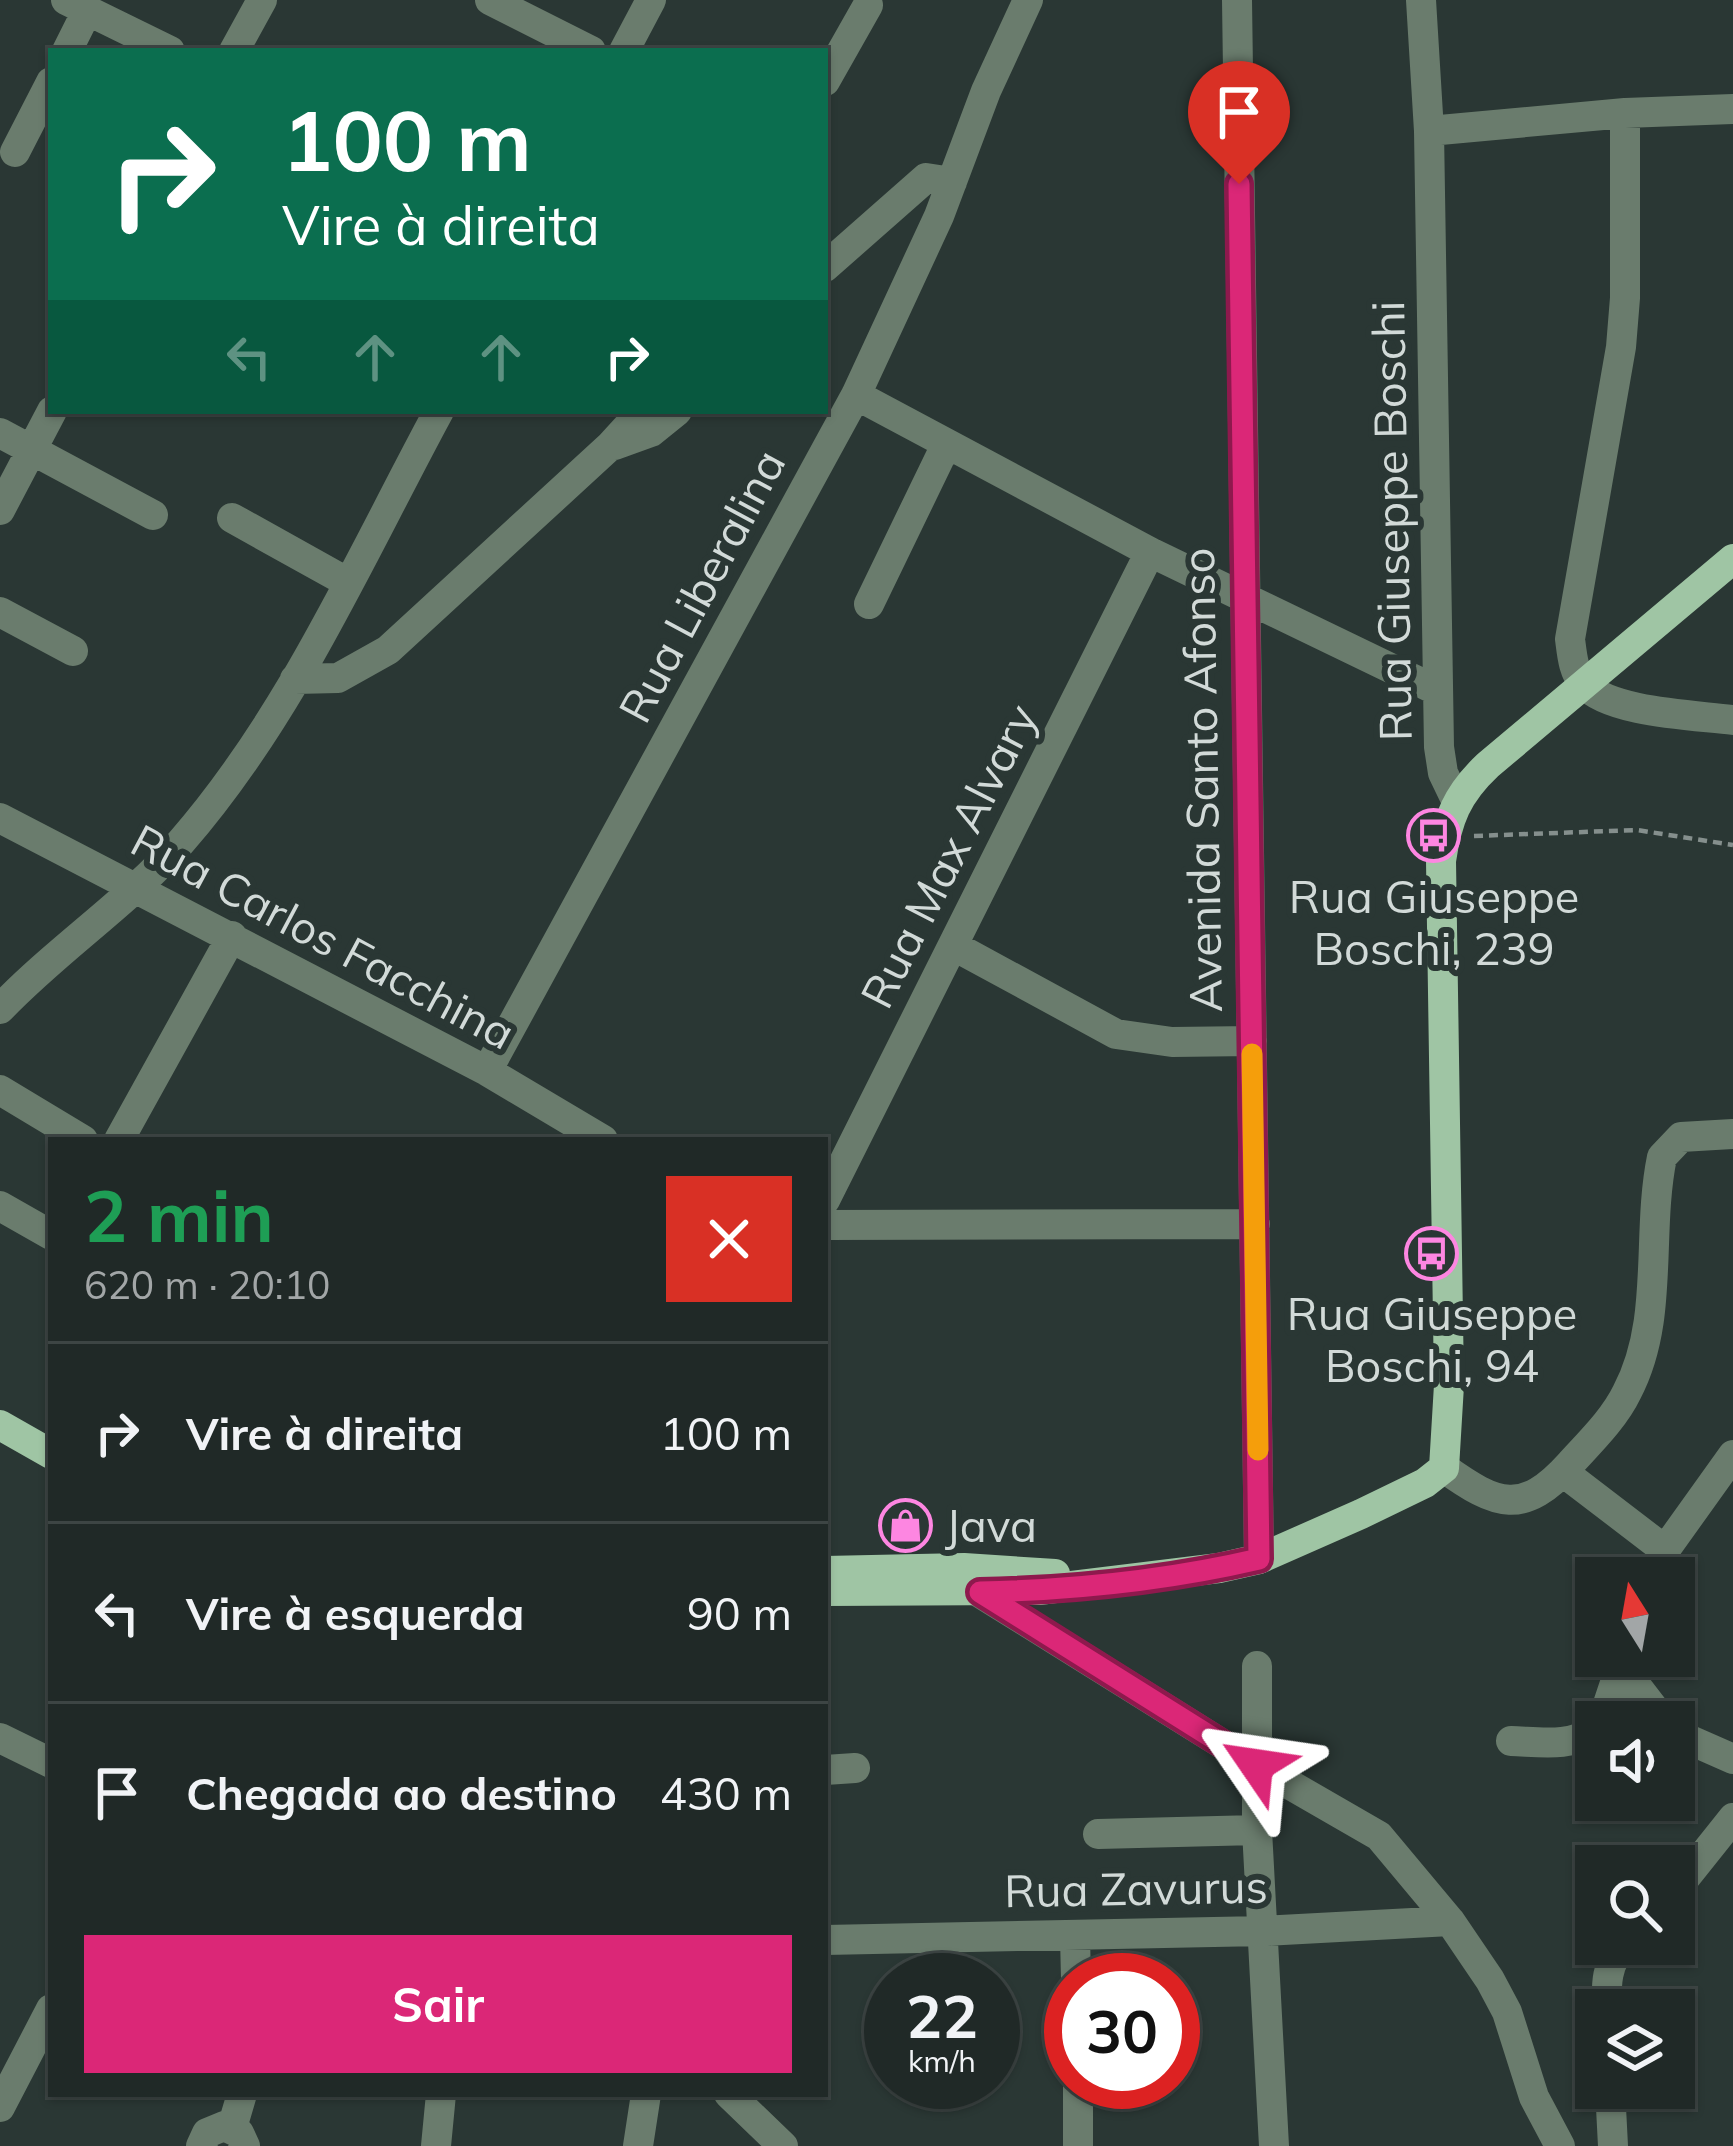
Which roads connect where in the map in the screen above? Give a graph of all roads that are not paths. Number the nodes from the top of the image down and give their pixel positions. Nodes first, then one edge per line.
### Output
1 (262, 0) edge
2 (490, 0) edge
3 (651, 0) edge
4 (1028, 0) edge
5 (1237, 0) edge
6 (1421, 0) edge
7 (76, 5) edge
8 (868, 5) dead end
9 (68, 48) edge
10 (164, 48) edge
11 (237, 48) edge
12 (585, 48) edge
13 (626, 48) edge
14 (828, 76) edge
15 (48, 88) edge
16 (1733, 109) edge
17 (1625, 113) junction
18 (1430, 131) junction
19 (15, 152) dead end
20 (952, 182) junction
21 (828, 264) edge
22 (856, 395) junction
23 (50, 414) edge
24 (437, 414) edge
25 (639, 414) edge
26 (673, 414) edge
27 (0, 433) edge
28 (610, 446) junction
29 (946, 446) junction
30 (33, 449) junction
31 (0, 510) edge
32 (153, 515) dead end
33 (232, 518) dead end
34 (1150, 552) junction
35 (1733, 560) edge
36 (347, 582) junction
37 (1244, 597) junction
38 (869, 604) dead end
39 (0, 612) edge
40 (73, 651) dead end
41 (295, 679) junction
42 (1582, 683) junction
43 (1438, 692) junction
44 (1733, 720) edge
45 (1456, 800) junction
46 (0, 818) edge
47 (131, 888) junction
48 (232, 936) junction
49 (954, 946) junction
50 (0, 1009) edge
51 (1252, 1041) junction
52 (487, 1071) junction
53 (0, 1090) edge
54 (1733, 1134) edge
55 (78, 1137) edge
56 (121, 1137) edge
57 (598, 1137) edge
58 (828, 1194) edge
59 (0, 1206) edge
60 (1255, 1224) junction
61 (828, 1225) edge
62 (48, 1232) edge
63 (0, 1425) edge
64 (48, 1452) edge
65 (1733, 1455) edge
66 (1444, 1468) junction
67 (1563, 1472) junction
68 (1652, 1557) edge
69 (1664, 1557) edge
70 (1259, 1559) junction
71 (828, 1571) edge
72 (972, 1580) junction
73 (828, 1591) edge
74 (1256, 1666) dead end
75 (1626, 1677) edge
76 (1646, 1701) edge
77 (0, 1738) edge
78 (1510, 1741) dead end
79 (1575, 1741) edge
80 (1695, 1742) edge
81 (1733, 1759) edge
82 (48, 1762) edge
83 (1256, 1765) junction
84 (1733, 1818) edge
85 (1257, 1830) junction
86 (1098, 1834) dead end
87 (1695, 1866) edge
88 (1450, 1921) junction
89 (1263, 1931) junction
90 (1075, 1936) junction
91 (828, 1940) edge
92 (1075, 1953) edge
93 (48, 2015) edge
94 (242, 2097) edge
95 (441, 2097) edge
96 (646, 2097) edge
97 (732, 2097) edge
98 (0, 2107) edge
99 (1078, 2109) edge
100 (1611, 2109) edge
101 (239, 2137) edge
102 (202, 2146) edge
103 (436, 2146) edge
104 (638, 2146) edge
105 (783, 2146) edge
106 (1078, 2146) edge
107 (1274, 2146) edge
108 (1560, 2146) edge
109 (1613, 2146) edge

1 - 11 street
2 - 12 street
3 - 13 street
4 - 20 street, Rua Liberalina
5 - 37 street, Avenida Santo Afonso
6 - 18 street, Rua Giuseppe Boschi
7 - 9 street
7 - 10 street
8 - 14 street
15 - 19 street
16 - 17 street
17 - 18 street
17 - 42 street
18 - 43 street, Rua Giuseppe Boschi
20 - 21 street
20 - 22 street, Rua Liberalina
22 - 29 street
22 - 52 street, Rua Liberalina
23 - 30 street
24 - 36 street
25 - 28 street
26 - 28 street
27 - 30 street
28 - 41 street
29 - 34 street
29 - 38 street
30 - 31 street
30 - 32 street
33 - 36 street
34 - 37 street
34 - 49 street, Rua Max Alvary
35 - 42 main road
36 - 41 street
37 - 43 street
37 - 51 street, Avenida Santo Afonso
39 - 40 street
41 - 47 street
42 - 44 street
42 - 45 main road
43 - 45 street, Rua Giuseppe Boschi
45 - 66 main road
46 - 47 street, Rua Carlos Facchina
47 - 48 street, Rua Carlos Facchina
47 - 50 street
48 - 52 street, Rua Carlos Facchina
48 - 56 street
49 - 51 street
49 - 58 street, Rua Max Alvary
51 - 60 street, Avenida Santo Afonso
52 - 57 street, Rua Carlos Facchina
53 - 55 street
54 - 67 street
59 - 62 street
60 - 61 street
60 - 70 street, Avenida Santo Afonso
63 - 64 main road
65 - 69 street
66 - 67 street
66 - 70 main road
67 - 68 street
70 - 72 main road
71 - 72 main road
72 - 73 main road
72 - 83 street
74 - 83 street
75 - 76 street
77 - 82 street
78 - 79 street
80 - 81 street
83 - 85 street
83 - 88 street
84 - 87 street
85 - 86 street
85 - 89 street
88 - 89 street, Rua Zavurus
88 - 108 street
89 - 90 street, Rua Zavurus
89 - 107 street
90 - 91 street, Rua Zavurus
90 - 92 street
93 - 98 street
94 - 101 street
95 - 103 street
96 - 104 street
97 - 105 street
99 - 106 street
100 - 109 street
101 - 102 street

